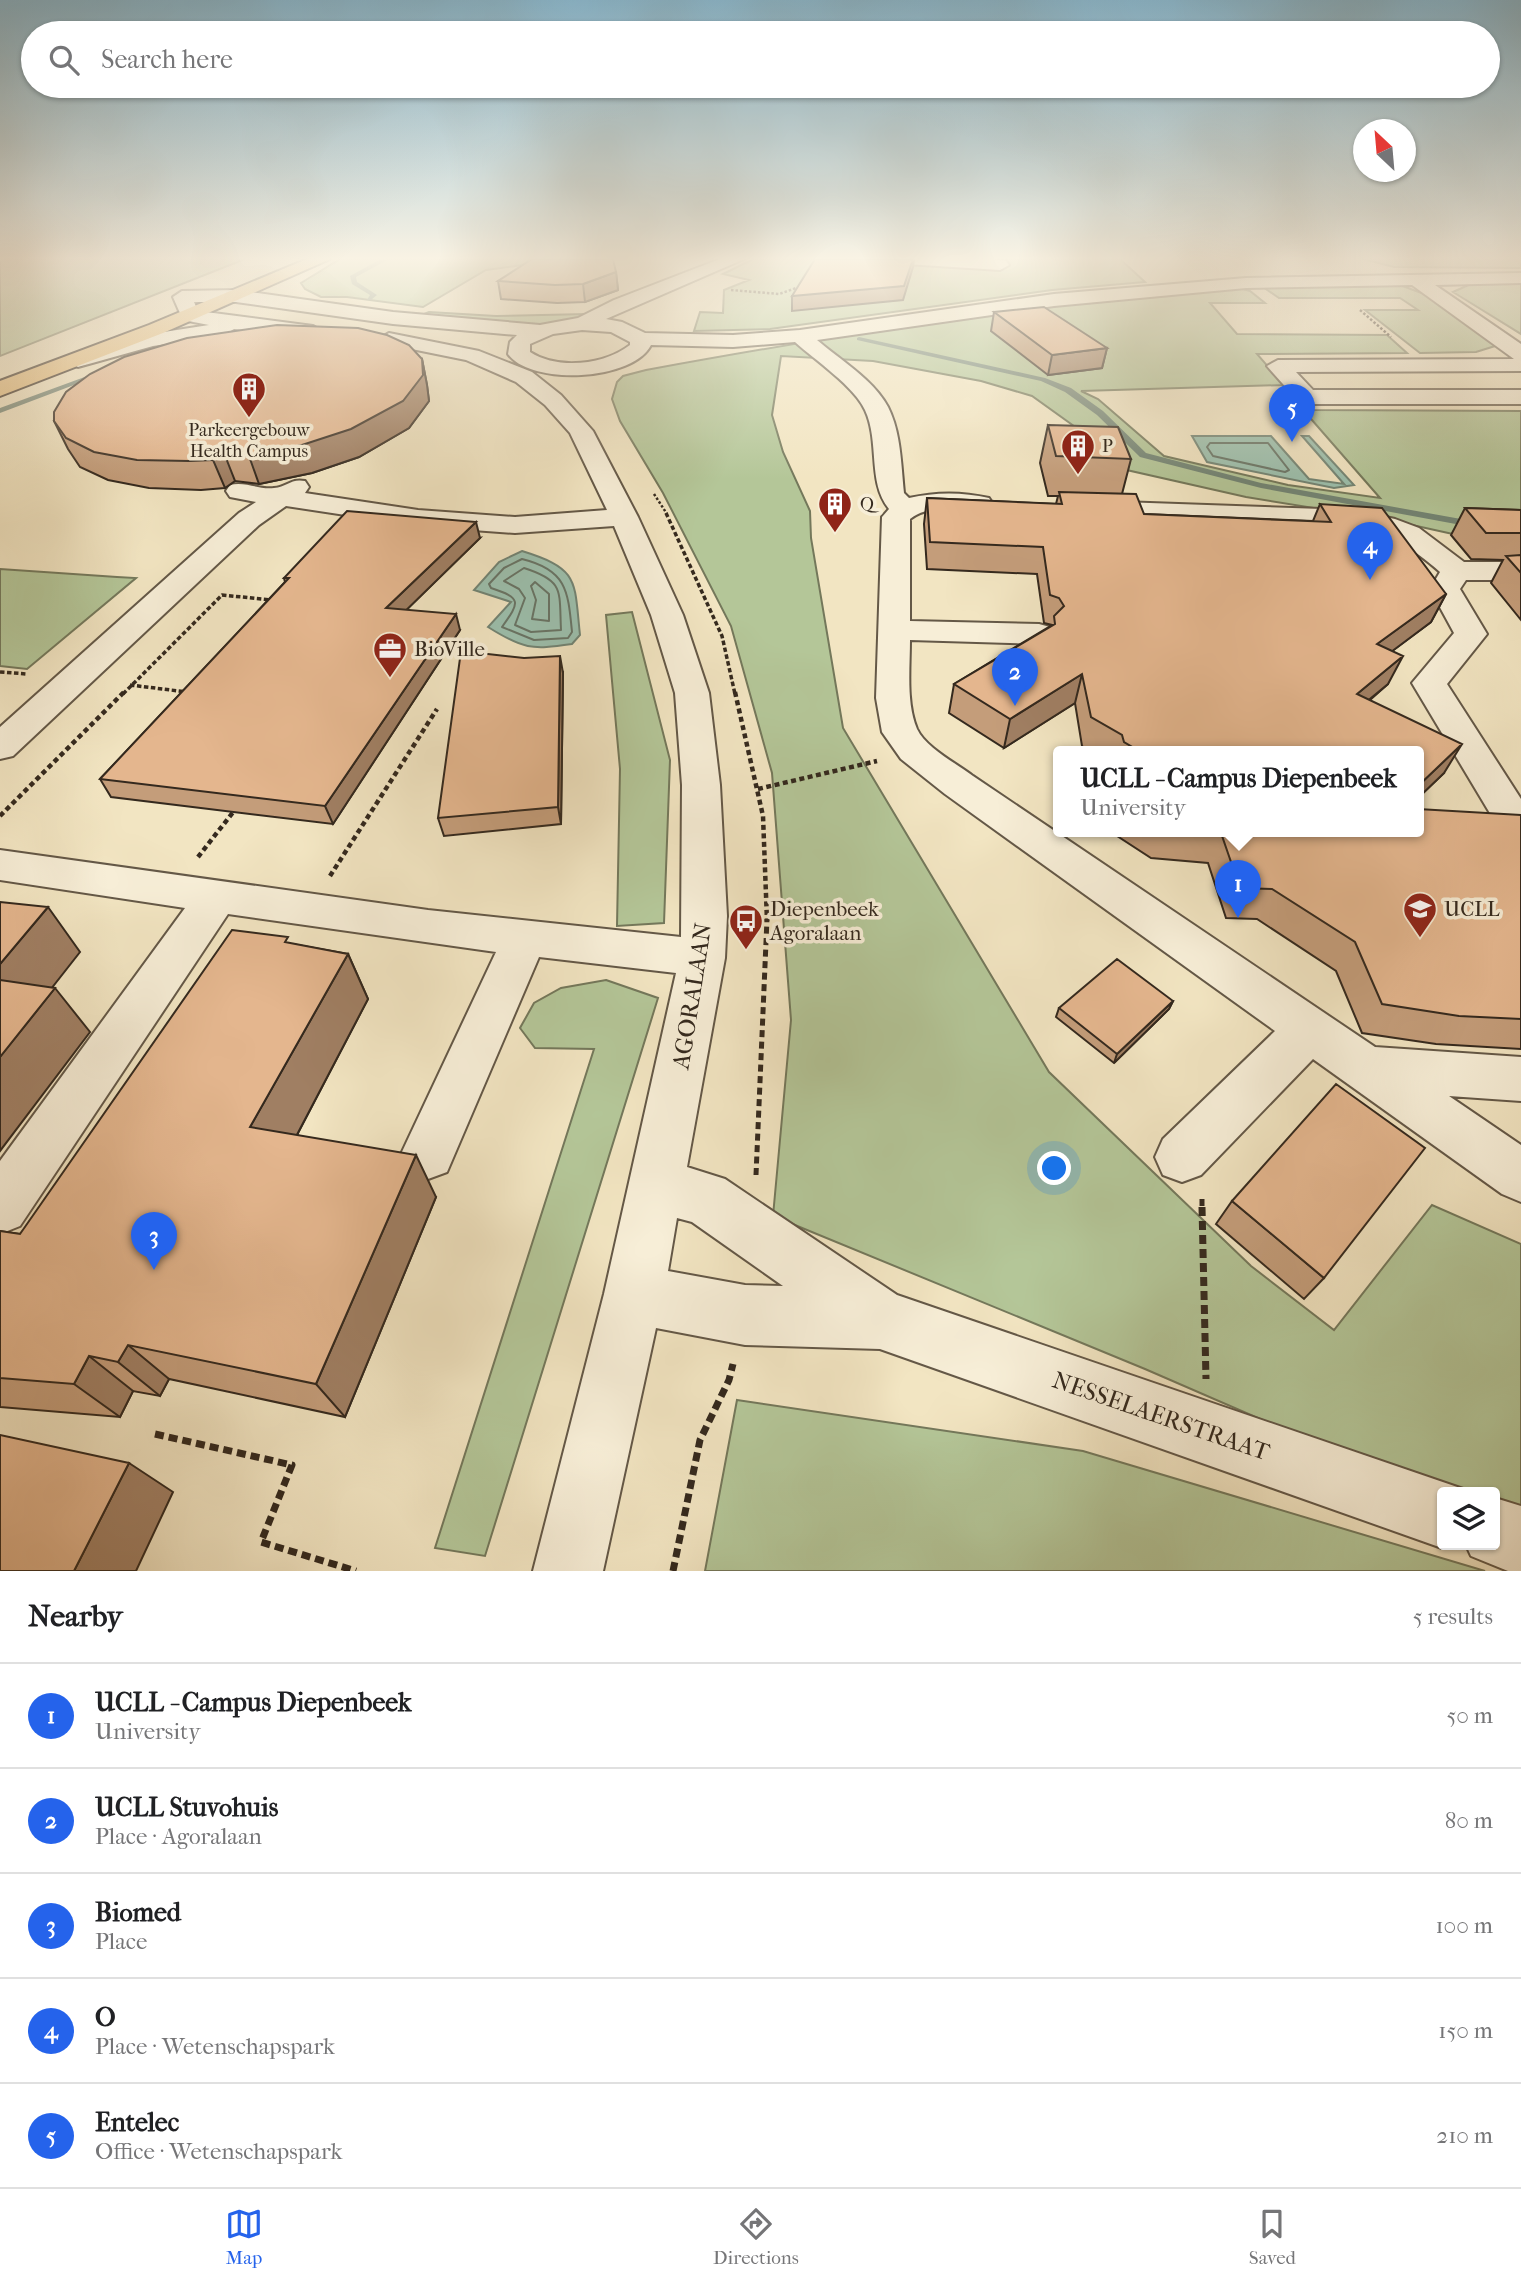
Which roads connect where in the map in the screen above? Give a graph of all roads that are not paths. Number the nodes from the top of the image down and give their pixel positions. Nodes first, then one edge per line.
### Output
1 (133, 332) edge
2 (204, 332) edge
3 (319, 332) edge
4 (537, 332) edge
5 (607, 332) edge
6 (635, 332) edge
7 (830, 332) edge
8 (1490, 332) edge
9 (338, 334) edge
10 (363, 337) edge
11 (800, 337) junction
12 (389, 339) junction
13 (634, 341) junction
14 (518, 348) junction
15 (1521, 354) edge
16 (73, 362) junction
17 (1521, 365) edge
18 (547, 367) junction
19 (595, 367) junction
20 (0, 389) edge
21 (1521, 397) edge
22 (553, 400) junction
23 (581, 431) junction
24 (239, 491) edge
25 (289, 493) junction
26 (1004, 505) edge
27 (1060, 507) edge
28 (904, 509) junction
29 (624, 517) junction
30 (1456, 571) junction
31 (1521, 571) edge
32 (894, 630) junction
33 (1039, 635) edge
34 (0, 747) edge
35 (1508, 810) dead end
36 (0, 866) edge
37 (194, 893) junction
38 (525, 937) junction
39 (702, 958) junction
40 (1310, 1029) junction
41 (1366, 1068) junction
42 (1521, 1079) edge
43 (428, 1154) dead end
44 (1182, 1157) road end
45 (1521, 1176) edge
46 (657, 1187) junction
47 (0, 1207) edge
48 (634, 1294) junction
49 (880, 1318) junction
50 (1437, 1512) edge
51 (1500, 1534) edge
52 (1521, 1541) edge
53 (568, 1571) edge

1 - 16 highway
2 - 16 street
3 - 9 street
4 - 14 street
5 - 13 street
6 - 13 street
7 - 11 street
8 - 15 street
10 - 12 street
11 - 13 street
11 - 28 street
12 - 14 street
12 - 22 street, AGORALAAN
13 - 19 street
14 - 18 street
16 - 20 highway
17 - 21 street
18 - 19 street
18 - 22 street
19 - 23 street, AGORALAAN
22 - 23 street, AGORALAAN
23 - 29 street, AGORALAAN
24 - 25 street
25 - 29 street
25 - 34 street
26 - 28 street
27 - 30 street
28 - 32 street
29 - 39 street, AGORALAAN
30 - 31 street
30 - 35 street
32 - 33 street
32 - 40 street
36 - 37 street
37 - 38 street
37 - 47 street
38 - 39 street
38 - 43 street
39 - 46 street, AGORALAAN
40 - 41 street
40 - 44 street
41 - 42 street
41 - 45 street
46 - 48 street, AGORALAAN
46 - 49 street, NESSELAERSTRAAT
48 - 49 street, NESSELAERSTRAAT
48 - 53 street, AGORALAAN
49 - 50 street, NESSELAERSTRAAT
51 - 52 street

